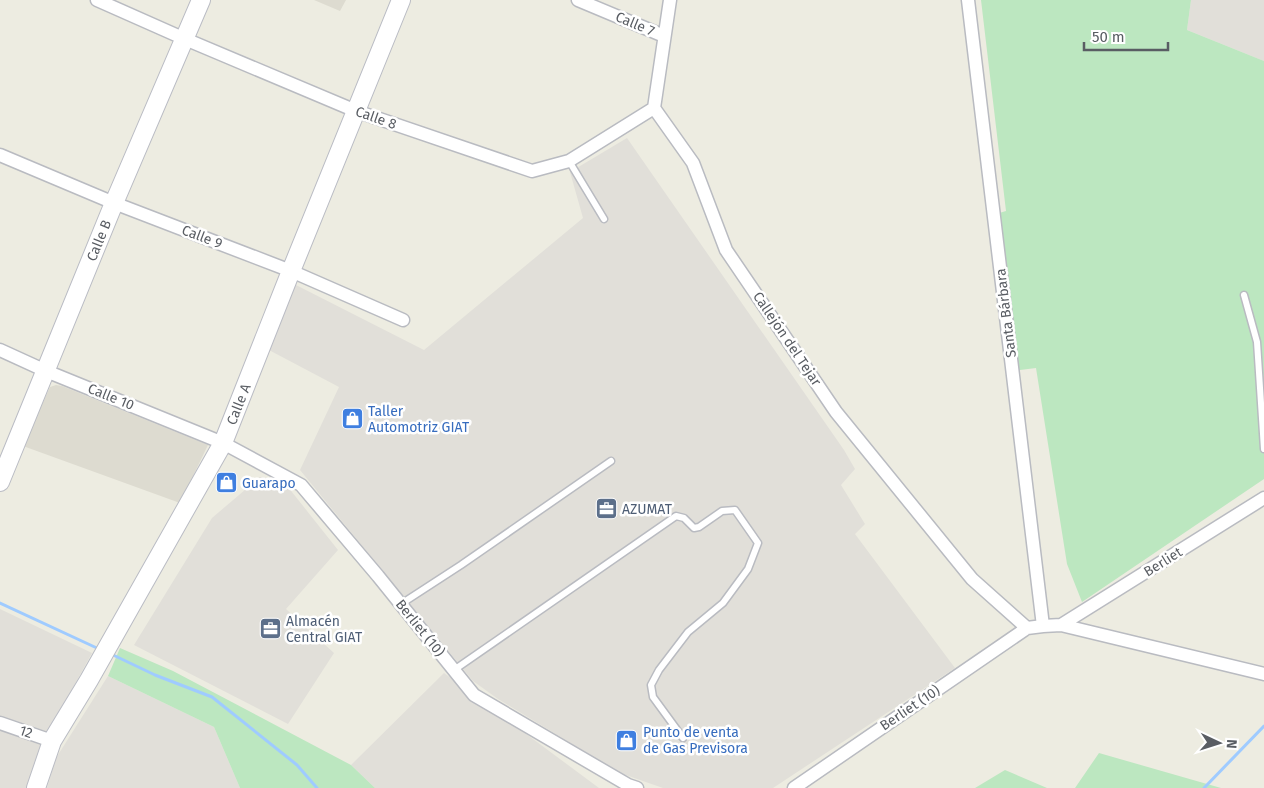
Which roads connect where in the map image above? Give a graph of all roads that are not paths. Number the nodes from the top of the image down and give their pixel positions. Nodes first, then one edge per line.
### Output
1 (97, 0) edge
2 (201, 0) edge
3 (401, 0) edge
4 (578, 0) edge
5 (670, 0) edge
6 (968, 0) edge
7 (664, 36) junction
8 (185, 39) junction
9 (654, 108) junction
10 (356, 111) junction
11 (0, 155) edge
12 (569, 161) junction
13 (114, 203) junction
14 (604, 219) dead end
15 (291, 270) junction
16 (1244, 295) dead end
17 (403, 320) dead end
18 (0, 350) edge
19 (46, 370) junction
20 (223, 443) junction
21 (1264, 449) edge
22 (611, 461) dead end
23 (0, 482) edge
24 (1264, 498) edge
25 (401, 604) junction
26 (1061, 625) junction
27 (1043, 626) junction
28 (1027, 628) junction
29 (454, 670) junction
30 (1264, 674) edge
31 (0, 723) edge
32 (683, 738) dead end
33 (52, 741) junction
34 (36, 788) edge
35 (637, 788) edge
36 (794, 788) edge

1 - 8 street, Calle 8
2 - 8 street, Calle B
3 - 10 street, Calle A
4 - 7 street, Calle 7
5 - 7 street
6 - 27 street, Santa Bárbara
7 - 9 street
8 - 10 street, Calle 8
8 - 13 street, Calle B
9 - 12 street, Calle 8
9 - 28 street, Callejón del Tejar
10 - 12 street, Calle 8
10 - 15 street, Calle A
11 - 13 street, Calle 9
12 - 14 lane
13 - 15 street, Calle 9
13 - 19 street, Calle B
15 - 17 street, Calle 9
15 - 20 street, Calle A
16 - 21 lane
18 - 19 street, Calle 10
19 - 20 street, Calle 10
19 - 23 street, Calle B
20 - 25 street, Berliet (10)
20 - 33 street, Calle A
22 - 25 lane
24 - 26 street, Berliet
25 - 29 street, Berliet (10)
26 - 27 street
26 - 30 street
27 - 28 street
28 - 36 street, Berliet (10)
29 - 32 lane
29 - 35 street, Berliet (10)
31 - 33 street, 12
33 - 34 street, Calle A

